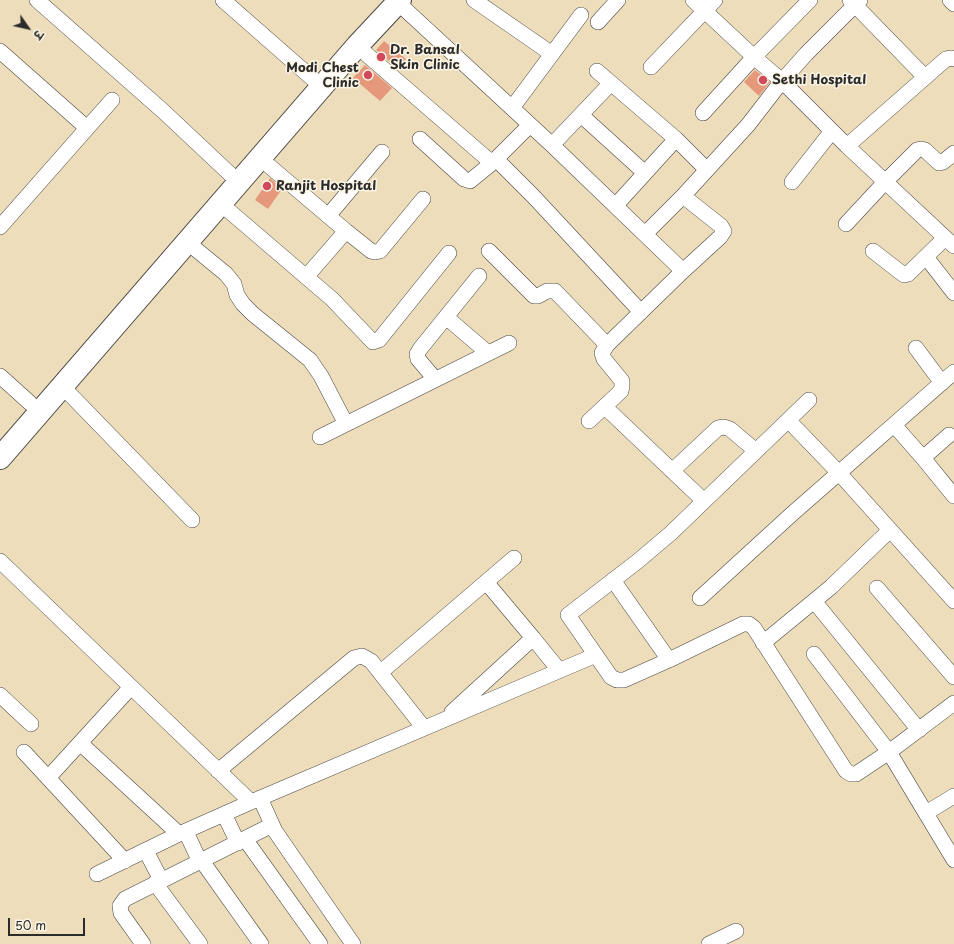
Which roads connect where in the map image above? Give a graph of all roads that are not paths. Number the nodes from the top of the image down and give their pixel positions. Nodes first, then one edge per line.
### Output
1 (37, 0) edge
2 (223, 0) edge
3 (474, 0) edge
4 (618, 0) edge
5 (693, 0) edge
6 (715, 0) edge
7 (810, 0) edge
8 (950, 0) edge
9 (393, 1) edge
10 (855, 2) edge
11 (954, 4) edge
12 (705, 11) junction
13 (582, 15) dead end
14 (598, 22) dead end
15 (357, 46) junction
16 (552, 54) junction
17 (754, 57) junction
18 (953, 57) edge
19 (3, 60) edge
20 (651, 68) dead end
21 (597, 70) dead end
22 (925, 77) junction
23 (313, 79) junction
24 (782, 81) junction
25 (611, 83) junction
26 (112, 100) dead end
27 (512, 108) junction
28 (703, 113) dead end
29 (581, 115) junction
30 (530, 125) junction
31 (88, 128) junction
32 (832, 131) junction
33 (420, 139) dead end
34 (676, 139) junction
35 (552, 145) junction
36 (847, 146) junction
37 (382, 152) dead end
38 (954, 153) edge
39 (261, 159) junction
40 (494, 161) junction
41 (707, 170) junction
42 (645, 173) junction
43 (230, 174) junction
44 (792, 182) dead end
45 (885, 182) junction
46 (683, 196) junction
47 (423, 199) dead end
48 (221, 204) junction
49 (616, 206) junction
50 (328, 216) junction
51 (846, 224) dead end
52 (0, 227) edge
53 (346, 231) junction
54 (645, 234) junction
55 (187, 242) junction
56 (949, 242) edge
57 (873, 250) dead end
58 (489, 251) dead end
59 (449, 253) dead end
60 (926, 257) junction
61 (684, 271) junction
62 (479, 276) dead end
63 (306, 277) junction
64 (954, 293) edge
65 (641, 312) junction
66 (446, 317) junction
67 (509, 343) dead end
68 (607, 346) junction
69 (916, 348) dead end
70 (488, 353) junction
71 (954, 372) edge
72 (0, 376) edge
73 (435, 379) junction
74 (942, 382) junction
75 (62, 386) junction
76 (809, 400) dead end
77 (30, 403) junction
78 (604, 407) junction
79 (788, 420) junction
80 (589, 421) dead end
81 (346, 424) junction
82 (894, 425) junction
83 (949, 435) dead end
84 (0, 437) edge
85 (320, 437) dead end
86 (756, 451) junction
87 (0, 458) edge
88 (923, 458) junction
89 (672, 471) junction
90 (839, 473) junction
91 (954, 496) edge
92 (704, 501) junction
93 (192, 520) dead end
94 (890, 530) junction
95 (514, 558) dead end
96 (0, 561) edge
97 (613, 580) junction
98 (486, 582) junction
99 (877, 588) dead end
100 (700, 598) dead end
101 (814, 601) junction
102 (954, 601) edge
103 (533, 638) junction
104 (763, 643) junction
105 (814, 654) dead end
106 (596, 655) junction
107 (669, 660) junction
108 (559, 670) junction
109 (381, 672) junction
110 (954, 677) edge
111 (130, 687) junction
112 (0, 695) edge
113 (954, 703) edge
114 (443, 720) junction
115 (31, 724) dead end
116 (424, 728) junction
117 (919, 730) junction
118 (80, 743) junction
119 (24, 752) dead end
120 (889, 752) junction
121 (218, 771) junction
122 (48, 778) junction
123 (954, 796) edge
124 (255, 800) junction
125 (926, 813) junction
126 (224, 814) junction
127 (272, 825) junction
128 (182, 833) junction
129 (241, 841) junction
130 (146, 851) junction
131 (954, 860) edge
132 (125, 861) junction
133 (201, 862) junction
134 (97, 874) dead end
135 (158, 882) junction
136 (736, 931) dead end
137 (143, 944) edge
138 (200, 944) edge
139 (261, 944) edge
140 (320, 944) edge
141 (353, 944) edge
142 (709, 944) edge

1 - 43 street
2 - 23 street
3 - 16 street
4 - 14 street
5 - 12 street
6 - 12 street
7 - 17 street
8 - 11 street
9 - 15 highway
9 - 23 highway
9 - 27 street
10 - 22 street
10 - 24 street
12 - 17 street
12 - 20 street
13 - 16 street
15 - 39 highway
15 - 40 street
16 - 27 street
17 - 24 street
17 - 28 street
18 - 22 street
19 - 31 street
21 - 25 street
22 - 36 street
23 - 43 highway
24 - 32 street
24 - 41 street
25 - 29 street
25 - 34 street
26 - 31 street
27 - 30 street
29 - 35 street
29 - 42 street
30 - 35 street
30 - 40 street
31 - 52 street
32 - 36 street
32 - 44 street
33 - 40 street
34 - 41 street
34 - 42 street
35 - 49 street
36 - 45 street
37 - 50 street
38 - 45 street
39 - 48 highway
39 - 50 street
40 - 65 street
41 - 46 street
42 - 49 street
43 - 77 highway
45 - 51 street
45 - 56 street
46 - 54 street
46 - 61 street
47 - 53 street
48 - 55 highway
48 - 63 street
49 - 54 street
50 - 53 street
53 - 63 street
54 - 61 street
55 - 75 highway
55 - 81 street
56 - 60 street
57 - 60 street
58 - 68 street
59 - 63 street
60 - 64 street
61 - 65 street
62 - 66 street
65 - 68 street
66 - 70 street
66 - 73 street
67 - 70 street
68 - 78 street
69 - 74 street
70 - 73 street
71 - 74 street
72 - 77 street
73 - 81 street
74 - 82 street
75 - 87 highway
75 - 93 street
76 - 79 street
77 - 84 highway
78 - 80 street
78 - 89 street
79 - 86 street
79 - 90 street
81 - 85 street
82 - 88 street
82 - 90 street
83 - 88 street
86 - 89 street
86 - 92 street
88 - 91 street
89 - 92 street
90 - 94 street
90 - 100 street
92 - 97 street
94 - 101 street
94 - 102 street
95 - 98 street
96 - 111 street
97 - 106 street
97 - 107 street
98 - 103 street
98 - 109 street
99 - 110 street
101 - 104 street
101 - 117 street
103 - 108 street
103 - 114 street
104 - 107 street
104 - 120 street
105 - 120 street
106 - 107 street
106 - 108 street
108 - 114 street
109 - 116 street
109 - 121 street
111 - 118 street
111 - 121 street
112 - 115 street
113 - 117 street
114 - 116 street
116 - 124 street
117 - 120 street
118 - 122 street
118 - 128 street
119 - 122 street
120 - 125 street
121 - 124 street
122 - 132 street
123 - 125 street
124 - 126 street
124 - 127 street
125 - 131 street
126 - 128 street
126 - 129 street
127 - 129 street
127 - 141 street
128 - 130 street
128 - 133 street
129 - 133 street
129 - 140 street
130 - 132 street
130 - 135 street
132 - 134 street
133 - 135 street
133 - 139 street
135 - 137 street
135 - 138 street
136 - 142 street

